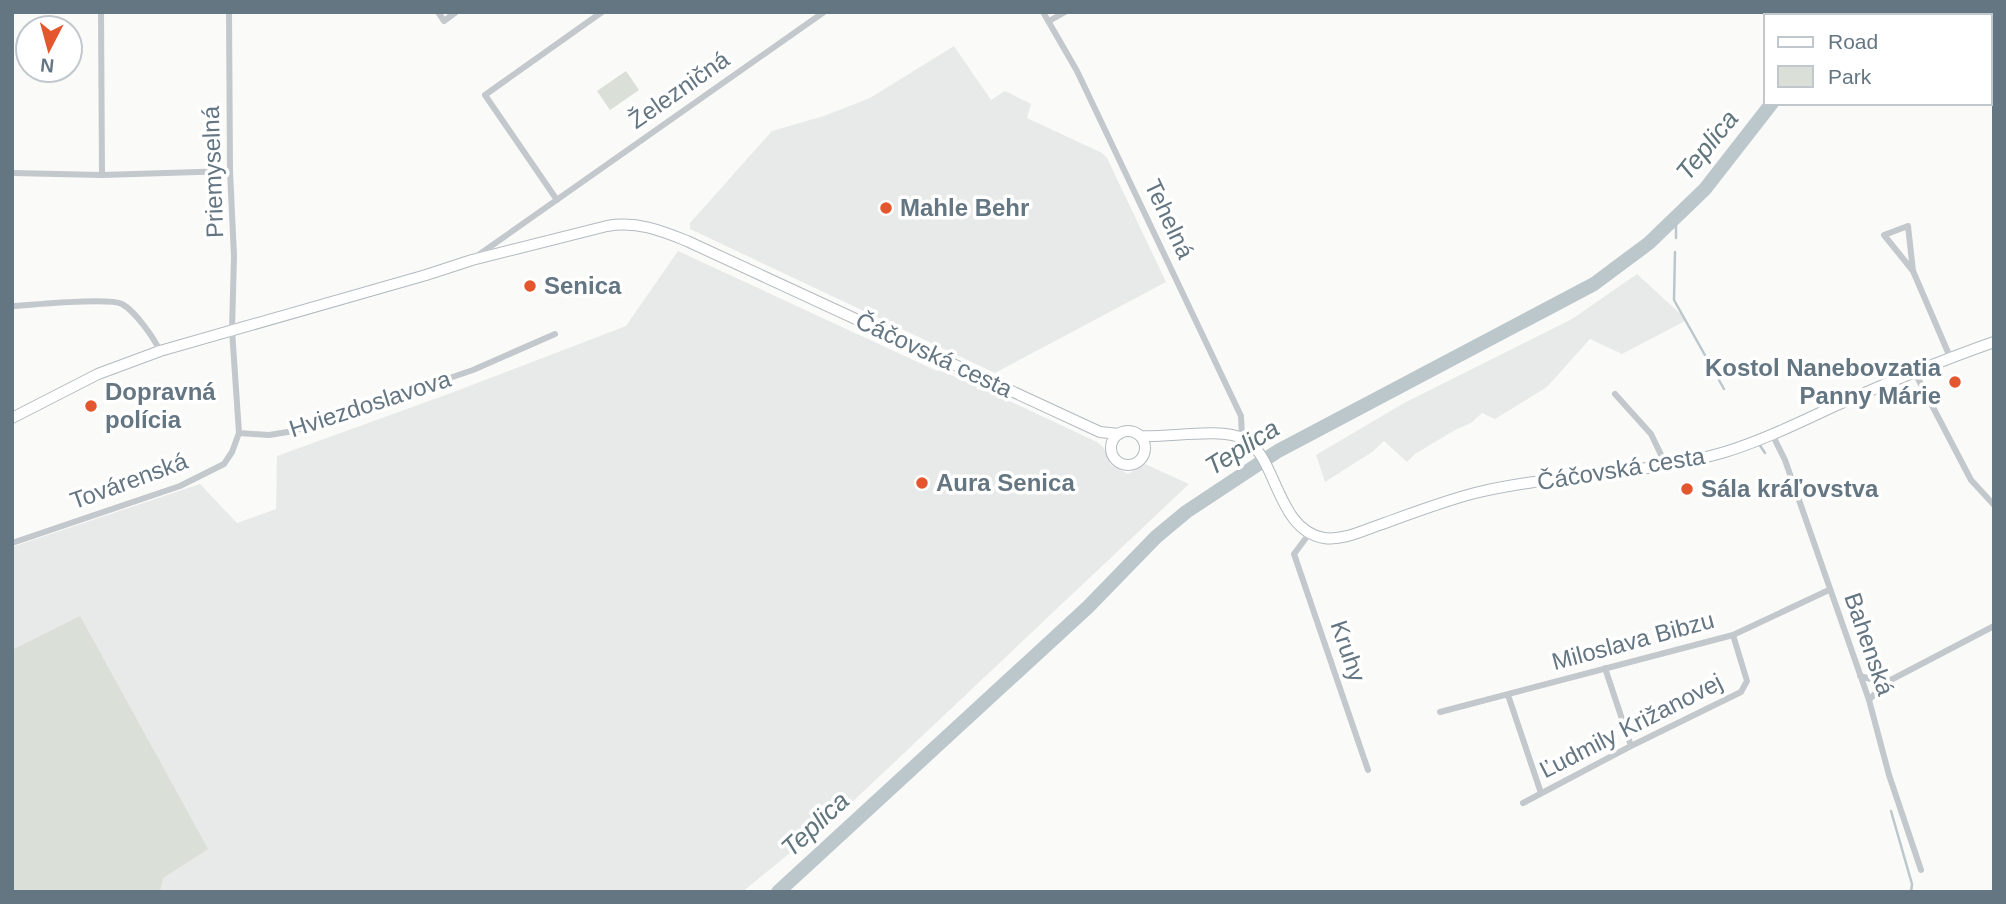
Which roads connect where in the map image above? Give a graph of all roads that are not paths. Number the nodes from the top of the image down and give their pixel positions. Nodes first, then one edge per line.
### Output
1 (101, 12) edge
2 (229, 12) edge
3 (438, 12) edge
4 (456, 12) edge
5 (602, 12) edge
6 (824, 12) edge
7 (1043, 12) edge
8 (1065, 12) edge
9 (1049, 21) junction
10 (230, 171) junction
11 (12, 173) edge
12 (102, 175) junction
13 (557, 200) junction
14 (511, 232) junction
15 (518, 248) junction
16 (472, 260) junction
17 (1913, 271) junction
18 (12, 306) edge
19 (232, 330) junction
20 (555, 334) dead end
21 (1994, 342) edge
22 (160, 351) junction
23 (1950, 357) junction
24 (1914, 371) junction
25 (1615, 394) dead end
26 (12, 418) edge
27 (1100, 432) junction
28 (239, 433) junction
29 (1119, 434) junction
30 (1139, 436) junction
31 (1768, 436) junction
32 (1162, 438) junction
33 (1242, 438) junction
34 (1111, 445) junction
35 (1144, 448) junction
36 (1666, 465) junction
37 (1994, 505) edge
38 (1310, 534) junction
39 (12, 543) edge
40 (1829, 590) junction
41 (1994, 626) edge
42 (1733, 635) junction
43 (1605, 668) junction
44 (1860, 676) junction
45 (1885, 683) junction
46 (1508, 695) junction
47 (1869, 700) junction
48 (1440, 712) dead end
49 (1631, 746) junction
50 (1368, 769) dead end
51 (1541, 793) junction
52 (1523, 803) dead end
53 (1921, 870) dead end

1 - 12 street
2 - 10 street, Priemyselná
3 - 4 street
5 - 13 street
6 - 13 street, Železničná
7 - 9 street, Tehelná
8 - 9 street
9 - 33 street, Tehelná
10 - 12 street
10 - 19 street, Priemyselná
11 - 12 street
13 - 14 street
14 - 15 street
14 - 16 street
15 - 16 main road
15 - 27 main road, Čáčovská cesta
16 - 19 main road
17 - 17 street
17 - 23 street
18 - 22 street
19 - 22 main road
19 - 28 street
20 - 28 street, Hviezdoslavova
21 - 23 main road, Čáčovská cesta
22 - 26 main road
23 - 24 main road, Čáčovská cesta
24 - 31 main road, Čáčovská cesta
24 - 37 street
25 - 36 street
27 - 29 main road
27 - 34 main road
28 - 39 street, Továrenská
29 - 30 main road
29 - 34 main road
30 - 32 main road
30 - 35 main road
31 - 36 main road, Čáčovská cesta
31 - 40 street, Bahenská
32 - 33 main road
32 - 35 main road
33 - 38 main road
34 - 35 main road
36 - 38 main road, Čáčovská cesta
38 - 50 street, Kruhy
40 - 42 street, Miloslava Bibzu
40 - 44 street, Bahenská
41 - 45 street
42 - 43 street, Miloslava Bibzu
42 - 49 street, Ľudmily Križanovej
43 - 46 street, Miloslava Bibzu
43 - 49 street
44 - 45 street
44 - 47 street, Bahenská
45 - 47 street
46 - 48 street, Miloslava Bibzu
46 - 51 street
47 - 53 street, Bahenská
49 - 51 street, Ľudmily Križanovej
51 - 52 street, Ľudmily Križanovej

